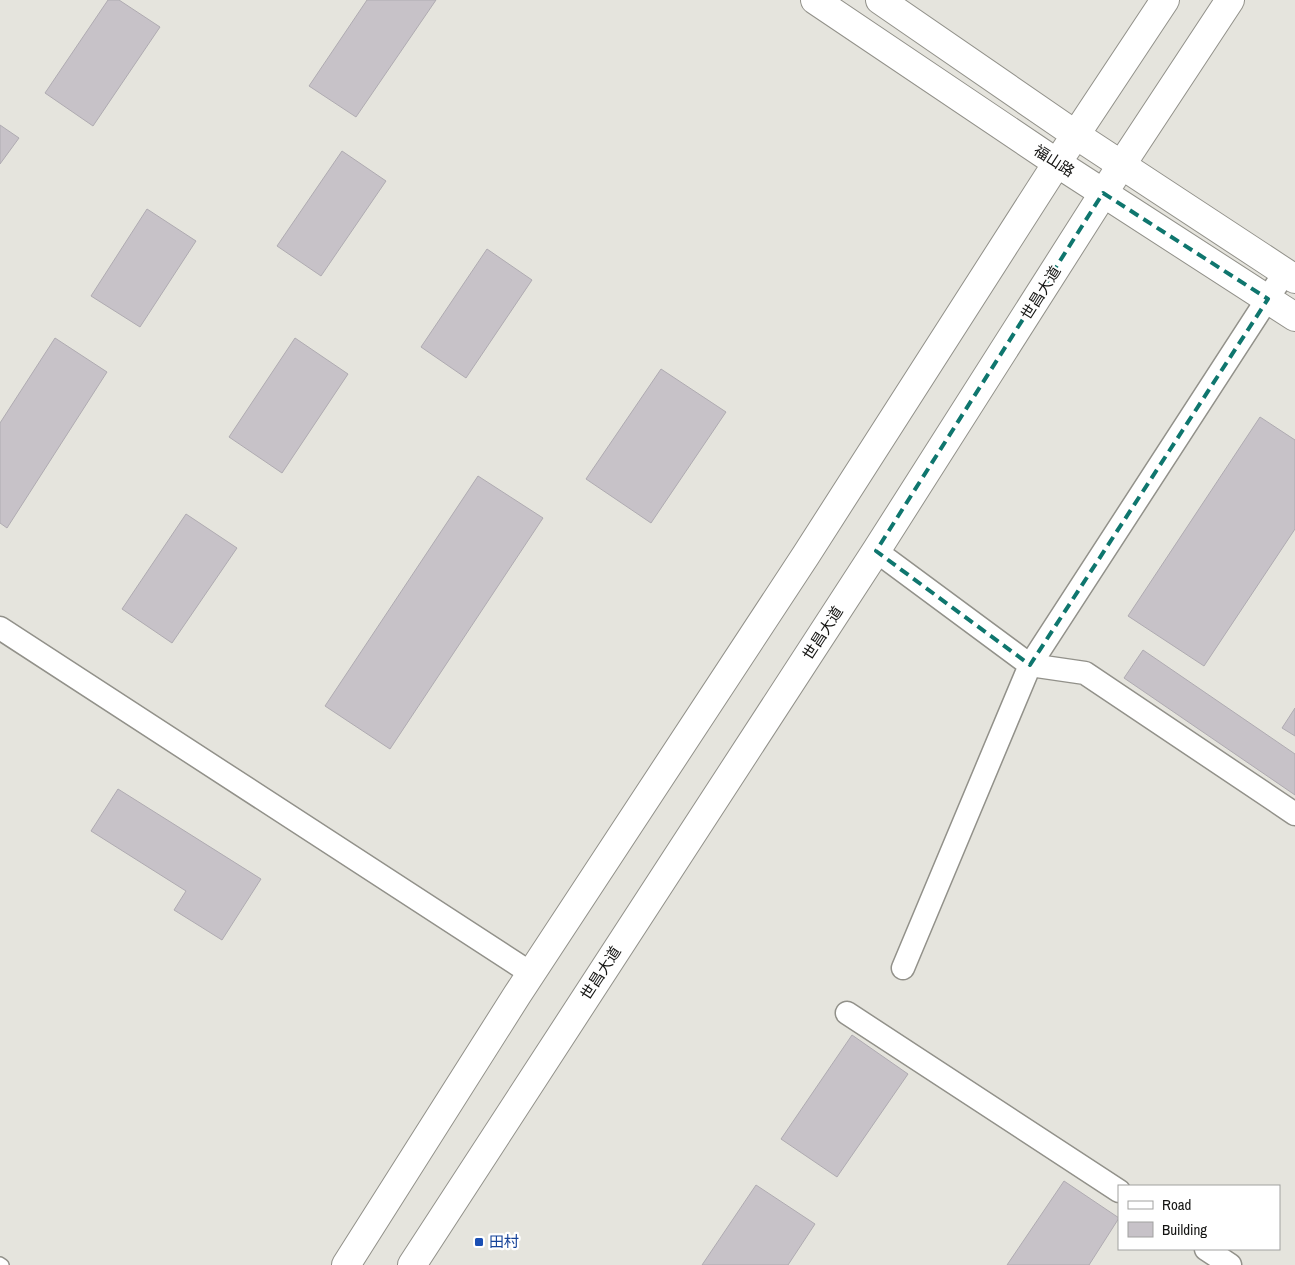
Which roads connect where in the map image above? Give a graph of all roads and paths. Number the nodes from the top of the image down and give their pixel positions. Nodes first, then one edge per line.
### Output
1 (815, 0) edge
2 (880, 0) edge
3 (1164, 0) edge
4 (1230, 0) edge
5 (1076, 135) junction
6 (1057, 163) junction
7 (1122, 164) junction
8 (1104, 193) junction
9 (1290, 275) edge
10 (1268, 299) junction
11 (1295, 317) edge
12 (876, 551) junction
13 (0, 628) edge
14 (1030, 665) junction
15 (1295, 814) edge
16 (903, 968) dead end
17 (532, 974) junction
18 (847, 1013) dead end
19 (1118, 1191) edge
20 (1208, 1250) edge
21 (346, 1265) edge
22 (412, 1265) edge
23 (1230, 1265) edge

1 - 6 main road, 福山路
2 - 5 main road
3 - 5 main road
4 - 7 main road, 世昌大道
5 - 6 main road
5 - 7 main road
6 - 8 main road, 福山路
6 - 17 main road
7 - 8 main road, 世昌大道
7 - 9 main road
8 - 10 main road, 福山路
8 - 12 main road, 世昌大道
9 - 10 street
10 - 11 main road, 福山路
10 - 14 street
12 - 14 street
12 - 22 main road, 世昌大道
13 - 17 street
14 - 15 street
14 - 16 street
17 - 21 main road
18 - 19 street
20 - 23 street

